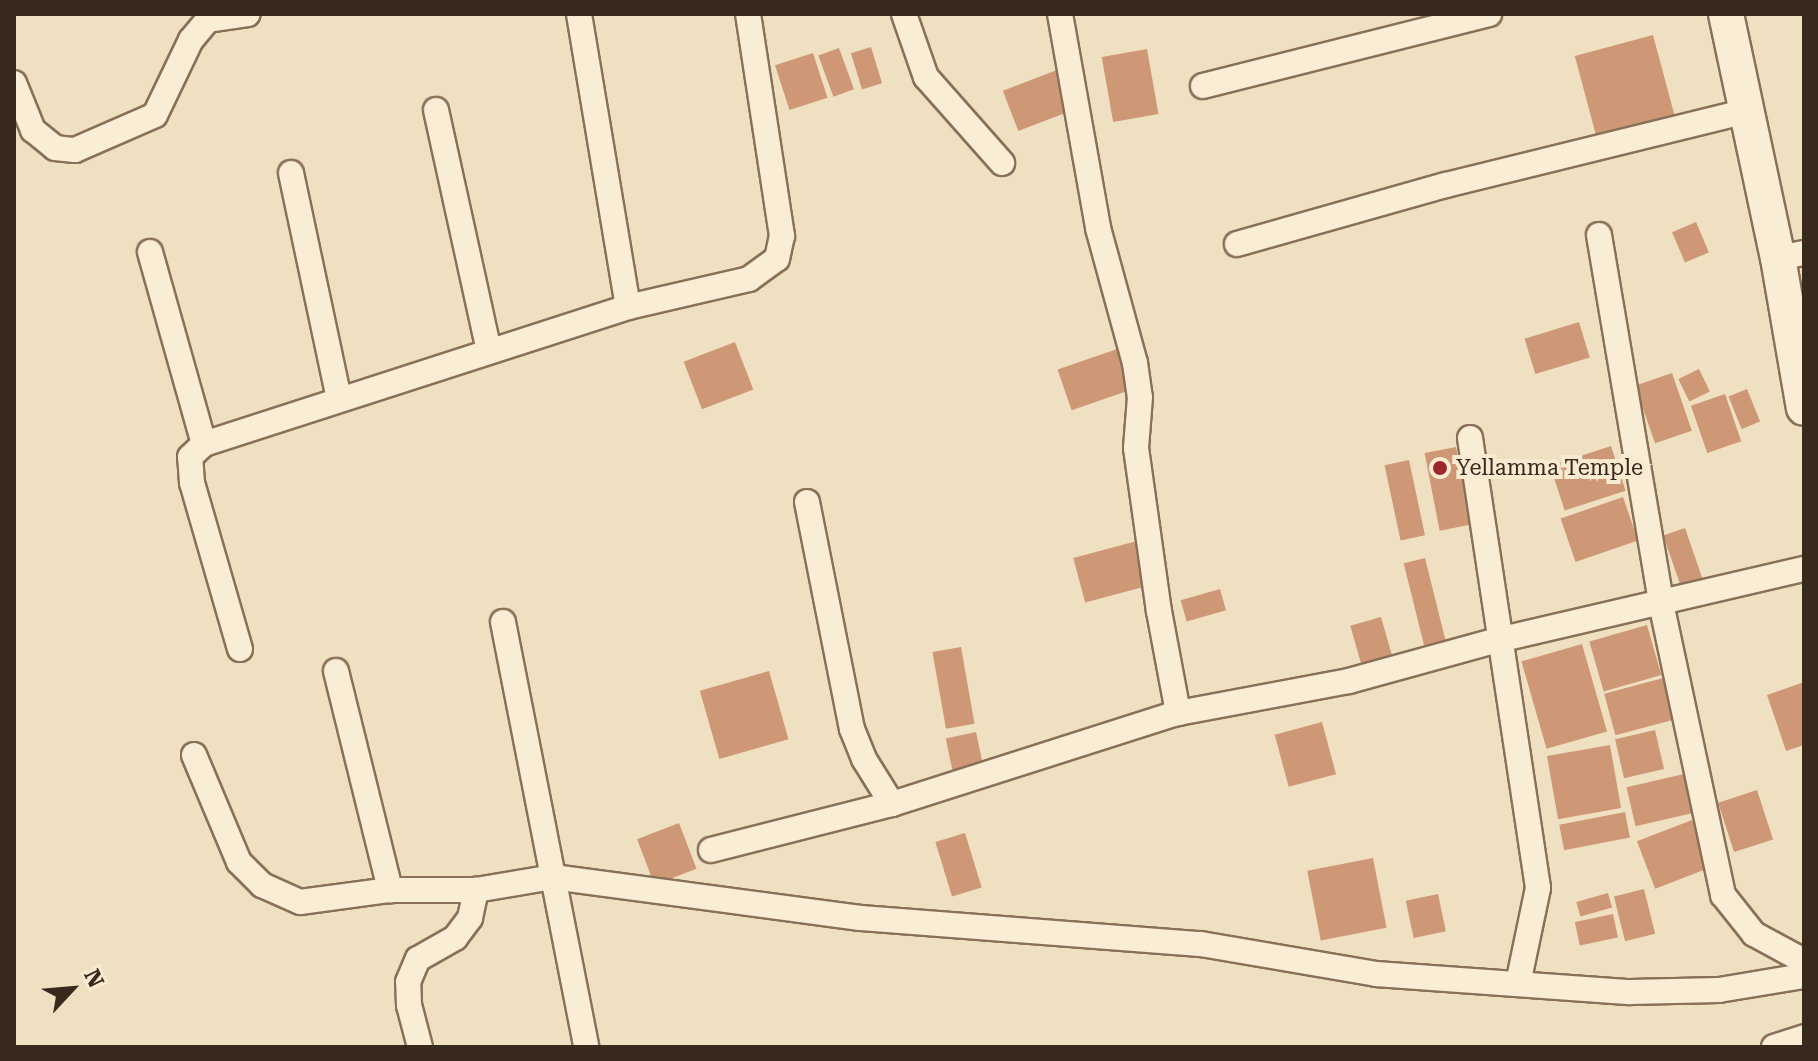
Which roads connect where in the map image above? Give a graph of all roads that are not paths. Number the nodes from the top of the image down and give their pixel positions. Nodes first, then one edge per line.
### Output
1 (248, 14) edge
2 (579, 14) edge
3 (748, 14) edge
4 (904, 14) edge
5 (1060, 14) edge
6 (1489, 14) edge
7 (1726, 14) edge
8 (14, 83) edge
9 (1203, 86) dead end
10 (436, 110) dead end
11 (1747, 111) junction
12 (1002, 163) dead end
13 (291, 173) dead end
14 (1599, 235) dead end
15 (1237, 244) dead end
16 (150, 252) dead end
17 (1791, 256) edge
18 (628, 307) junction
19 (489, 351) junction
20 (339, 399) junction
21 (1804, 408) edge
22 (1470, 438) dead end
23 (204, 444) junction
24 (807, 502) dead end
25 (1804, 569) edge
26 (1661, 603) junction
27 (503, 622) dead end
28 (1498, 640) junction
29 (240, 649) dead end
30 (336, 671) dead end
31 (1178, 713) junction
32 (194, 755) dead end
33 (892, 804) junction
34 (711, 850) dead end
35 (553, 877) junction
36 (390, 890) junction
37 (476, 890) junction
38 (1804, 961) edge
39 (1804, 976) edge
40 (1518, 984) junction
41 (1804, 1037) edge
42 (420, 1047) edge
43 (586, 1047) edge
44 (1774, 1047) edge

1 - 8 street
2 - 18 street
3 - 18 street
4 - 12 street
5 - 31 street
6 - 9 street
7 - 11 street
10 - 19 street
11 - 15 street
11 - 17 street
13 - 20 street
14 - 26 street
16 - 23 street
17 - 21 street
18 - 19 street
19 - 20 street
20 - 23 street
22 - 28 street
23 - 29 street
24 - 33 street
25 - 26 street
26 - 28 street
26 - 38 street
27 - 35 street
28 - 31 street
28 - 40 street
30 - 36 street
31 - 33 street
32 - 36 street
33 - 34 street
35 - 37 street
35 - 40 street
35 - 43 street
36 - 37 street
37 - 42 street
39 - 40 street
41 - 44 street

